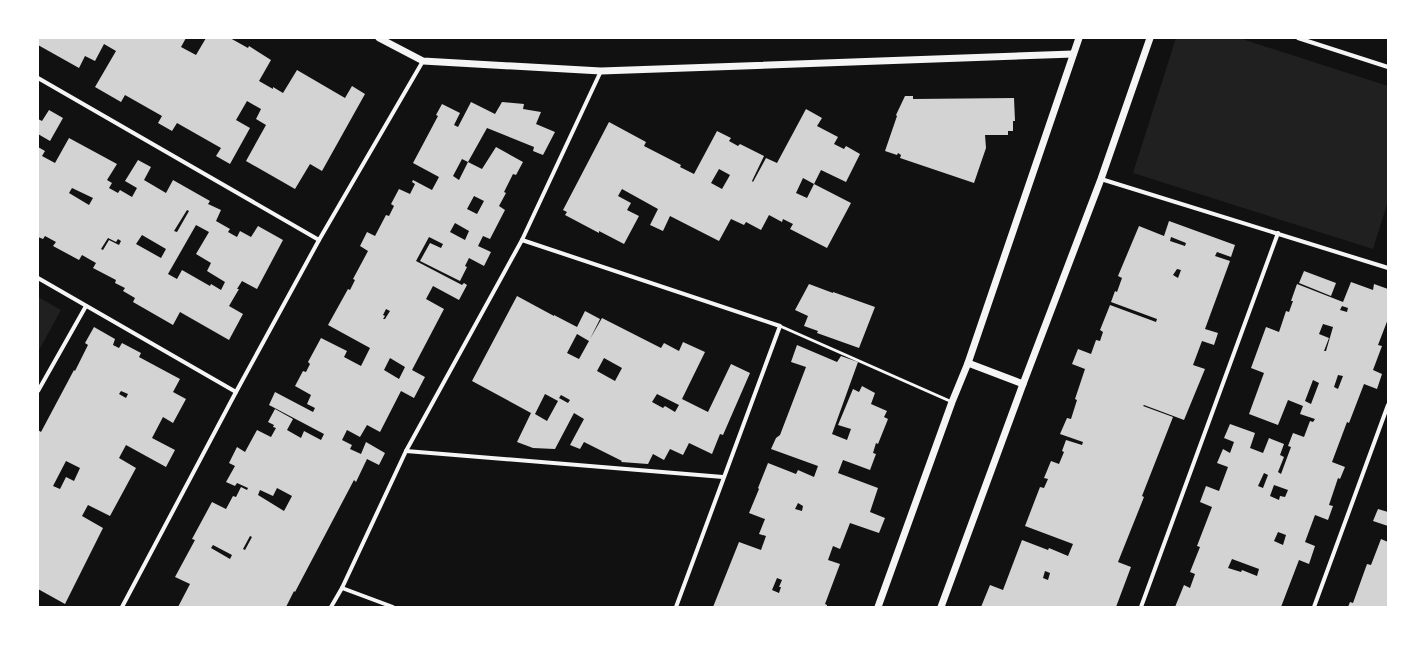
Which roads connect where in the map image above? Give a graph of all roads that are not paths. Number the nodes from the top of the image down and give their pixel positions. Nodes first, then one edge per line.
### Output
1 (379, 38) edge
2 (1079, 38) edge
3 (1150, 38) edge
4 (1298, 38) edge
5 (1073, 54) junction
6 (423, 61) junction
7 (1388, 67) edge
8 (601, 71) junction
9 (38, 78) edge
10 (1101, 179) junction
11 (1278, 233) junction
12 (319, 240) junction
13 (522, 240) junction
14 (1388, 268) edge
15 (38, 278) edge
16 (86, 306) junction
17 (780, 326) junction
18 (968, 363) junction
19 (1023, 384) junction
20 (38, 391) edge
21 (236, 392) junction
22 (952, 402) junction
23 (1388, 405) edge
24 (406, 451) junction
25 (723, 477) junction
26 (342, 588) junction
27 (122, 607) edge
28 (331, 607) edge
29 (393, 607) edge
30 (676, 607) edge
31 (878, 607) edge
32 (941, 607) edge
33 (1141, 607) edge
34 (1314, 607) edge

1 - 6 street
2 - 5 street
3 - 10 street
4 - 7 street
5 - 8 street
5 - 18 street
6 - 8 street
6 - 12 street
8 - 13 street
9 - 12 street
10 - 11 street
10 - 19 street
11 - 14 street
11 - 33 street
12 - 21 street
13 - 17 street
13 - 24 street
15 - 16 street
16 - 20 street
16 - 21 street
17 - 22 lane
17 - 25 street
18 - 19 street
18 - 22 street
19 - 32 street
21 - 27 street
22 - 31 street
23 - 34 street
24 - 25 street
24 - 26 street
25 - 30 street
26 - 28 street
26 - 29 street

